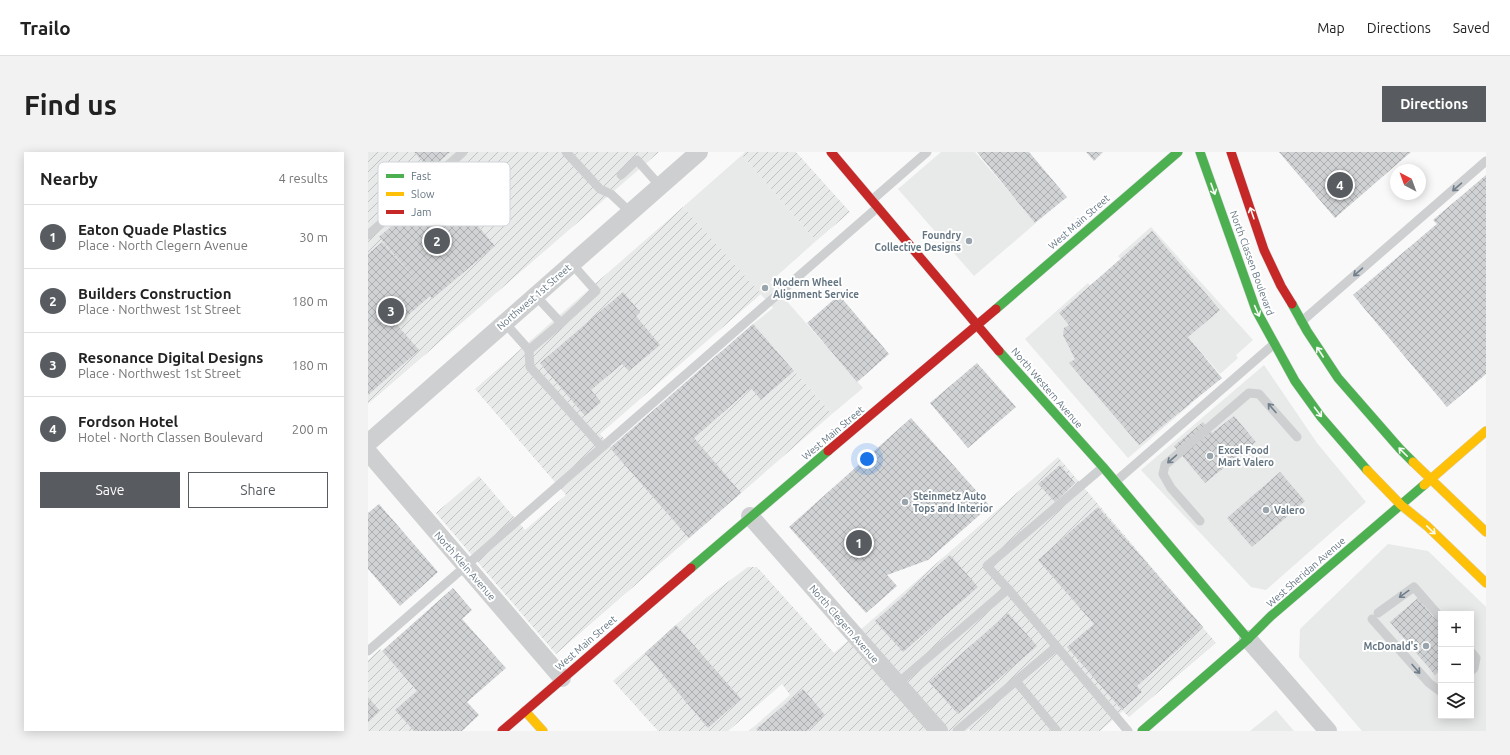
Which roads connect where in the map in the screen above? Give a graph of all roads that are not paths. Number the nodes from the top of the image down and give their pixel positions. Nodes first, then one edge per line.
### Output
1 (463, 152) edge
2 (566, 152) edge
3 (699, 152) edge
4 (831, 152) edge
5 (927, 152) edge
6 (1178, 152) edge
7 (1200, 152) edge
8 (1231, 152) edge
9 (1486, 161) edge
10 (451, 162) edge
11 (621, 175) dead end
12 (660, 186) junction
13 (875, 204) junction
14 (630, 212) junction
15 (378, 225) edge
16 (368, 234) edge
17 (572, 264) junction
18 (536, 296) junction
19 (1301, 322) junction
20 (505, 323) junction
21 (560, 323) junction
22 (977, 324) junction
23 (1274, 344) junction
24 (529, 350) junction
25 (1486, 432) edge
26 (1298, 437) dead end
27 (368, 443) edge
28 (602, 447) junction
29 (368, 452) edge
30 (1103, 467) junction
31 (1431, 479) junction
32 (1115, 482) junction
33 (1401, 505) junction
34 (750, 516) junction
35 (1200, 521) dead end
36 (1486, 532) edge
37 (465, 566) junction
38 (1486, 583) edge
39 (1008, 590) junction
40 (1438, 615) edge
41 (1248, 639) junction
42 (1056, 647) junction
43 (368, 650) edge
44 (1474, 656) edge
45 (1474, 668) edge
46 (562, 678) junction
47 (1016, 681) junction
48 (898, 684) junction
49 (1438, 690) edge
50 (525, 711) junction
51 (502, 731) edge
52 (543, 731) edge
53 (939, 731) edge
54 (957, 731) edge
55 (1057, 731) edge
56 (1128, 731) edge
57 (1142, 731) edge
58 (1328, 731) edge

1 - 10 lane
2 - 14 lane
3 - 12 street, Northwest 1st Street
4 - 13 main road, North Western Avenue
5 - 13 lane
6 - 22 main road, West Main Street
7 -> 23 main road, North Classen Boulevard
19 -> 8 main road, North Classen Boulevard
9 -> 19 lane
11 - 12 lane
12 - 14 street, Northwest 1st Street
13 - 22 main road, North Western Avenue
13 - 28 lane
14 - 17 street, Northwest 1st Street
15 - 16 lane
17 - 18 street, Northwest 1st Street
17 - 21 lane
18 - 20 street, Northwest 1st Street
18 - 21 lane
31 -> 19 main road, North Classen Boulevard
20 - 24 lane
20 - 27 street, Northwest 1st Street
21 - 24 lane
22 - 30 main road, North Western Avenue
22 - 34 main road, West Main Street
23 - 32 lane
23 -> 33 main road, North Classen Boulevard
24 - 28 lane
25 - 31 main road, West Sheridan Avenue
26 -> 35 lane
28 - 37 lane
29 - 37 street, North Klein Avenue
30 - 32 main road, North Western Avenue
30 - 39 lane
31 - 33 main road, West Sheridan Avenue
31 - 36 main road, North Classen Boulevard
32 - 41 main road, North Western Avenue
33 -> 38 main road, North Classen Boulevard
33 - 41 main road, West Sheridan Avenue
34 - 46 main road, West Main Street
34 - 48 street, North Clegern Avenue
37 - 43 lane
37 - 46 street, North Klein Avenue
39 - 42 lane
39 - 48 lane
40 -> 49 lane
41 - 57 main road, West Sheridan Avenue
41 - 58 street
42 - 47 lane
42 - 56 lane
44 - 45 lane
46 - 50 main road, West Main Street
47 - 54 lane
47 - 55 lane
48 - 53 street, North Clegern Avenue
50 - 51 main road, West Main Street
50 - 52 main road

